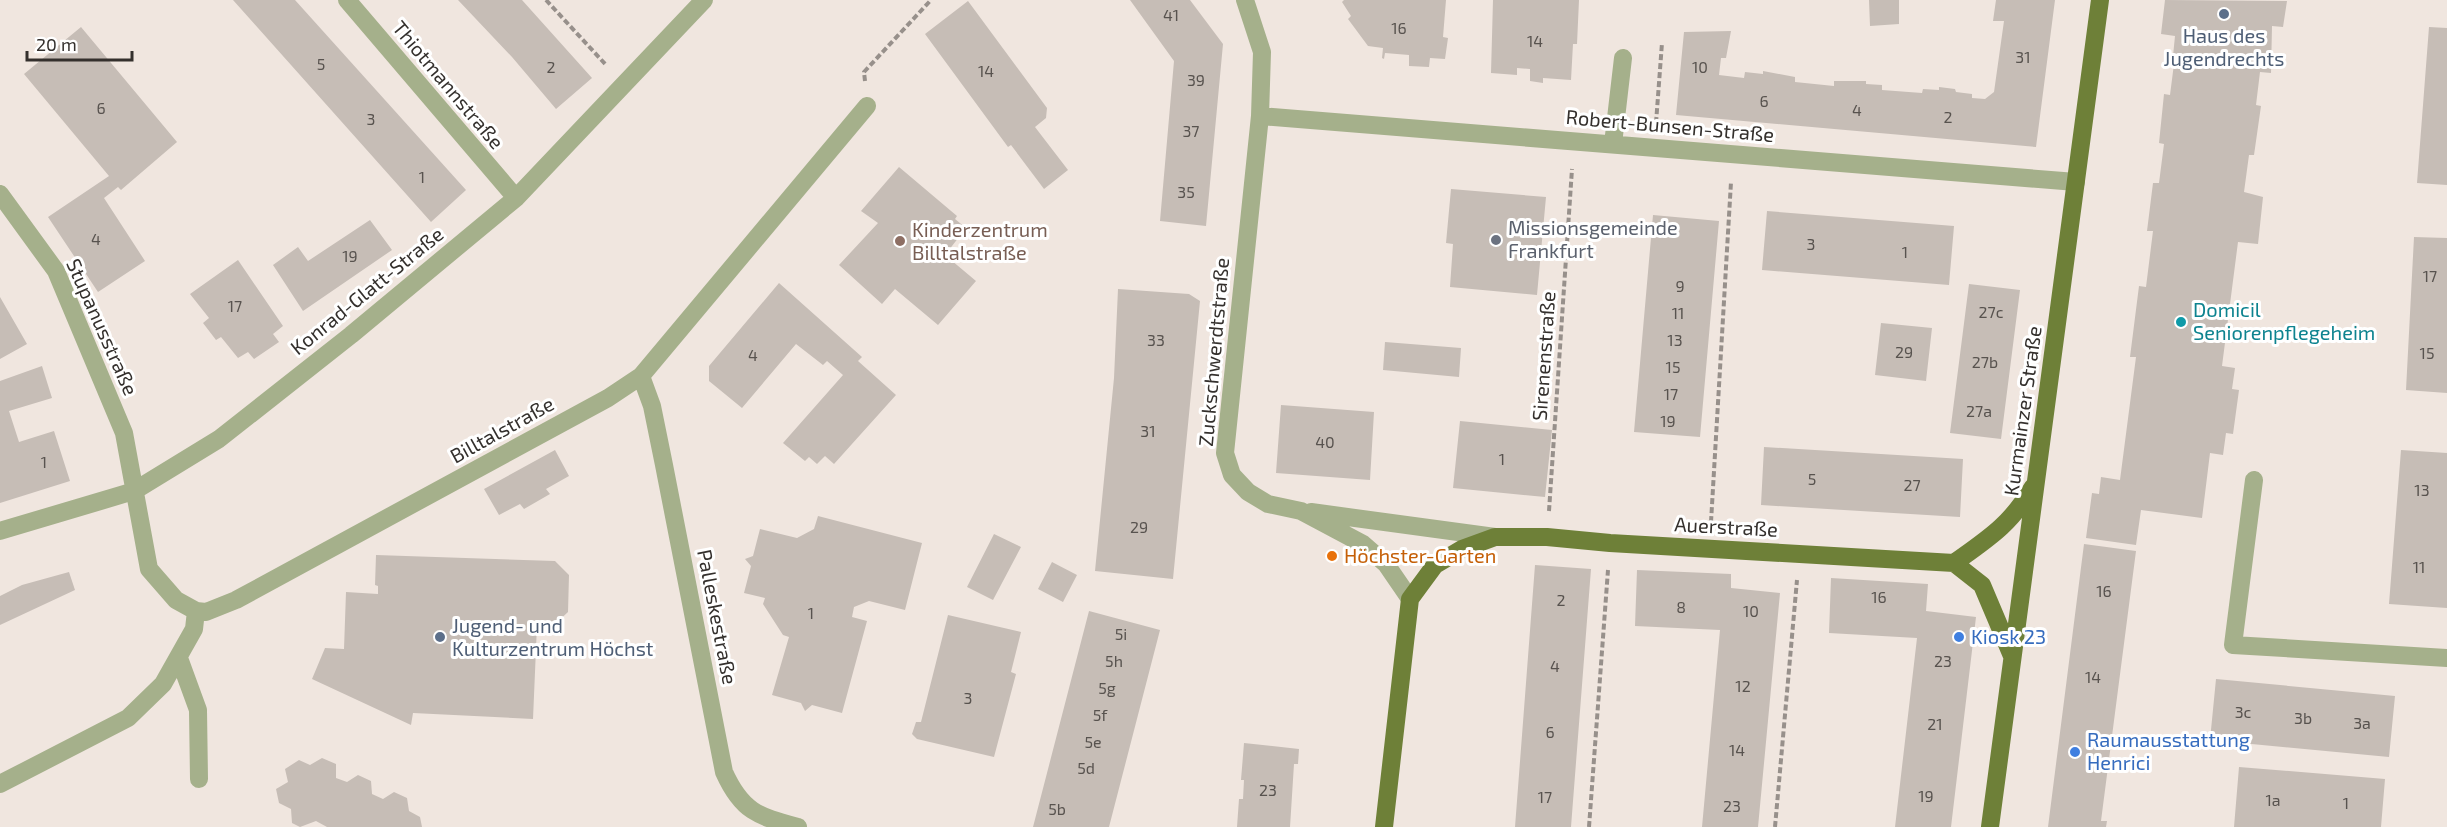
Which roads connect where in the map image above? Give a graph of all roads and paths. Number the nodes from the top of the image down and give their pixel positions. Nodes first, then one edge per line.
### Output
1 (347, 0) edge
2 (546, 0) edge
3 (704, 0) edge
4 (931, 0) edge
5 (1245, 0) edge
6 (2100, 0) edge
7 (1662, 43) dead end
8 (1623, 58) dead end
9 (623, 84) junction
10 (867, 106) joint
11 (1260, 116) junction
12 (1574, 141) junction
13 (1613, 144) junction
14 (1654, 147) junction
15 (1733, 154) junction
16 (2076, 182) junction
17 (0, 194) edge
18 (516, 198) junction
19 (641, 376) junction
20 (2254, 480) dead end
21 (2037, 481) junction
22 (134, 491) junction
23 (1301, 510) junction
24 (0, 531) edge
25 (1495, 537) junction
26 (1547, 537) junction
27 (1610, 543) junction
28 (1709, 549) junction
29 (1799, 554) junction
30 (1954, 563) junction
31 (1410, 599) junction
32 (196, 611) junction
33 (2012, 656) junction
34 (179, 658) junction
35 (2447, 658) edge
36 (199, 779) dead end
37 (0, 784) edge
38 (798, 827) edge
39 (1384, 827) edge
40 (1589, 827) edge
41 (1775, 827) edge
42 (1990, 827) edge

1 - 18 street, Thiotmannstraße
2 - 9 path
3 - 9 street, Konrad-Glatt-Straße
4 - 10 path
5 - 11 street, Zuckschwerdtstraße
6 - 16 main road, Kurmainzer Straße
7 - 14 path
8 - 13 street
9 - 18 street, Konrad-Glatt-Straße
10 - 19 street, Billtalstraße
11 - 12 street, Robert-Bunsen-Straße
11 - 23 street, Zuckschwerdtstraße
12 - 13 street, Robert-Bunsen-Straße
12 - 26 path, Sirenenstraße
13 - 14 street, Robert-Bunsen-Straße
14 - 15 street, Robert-Bunsen-Straße
15 - 16 street, Robert-Bunsen-Straße
15 - 28 path
16 - 21 main road, Kurmainzer Straße
17 - 22 street, Stupanusstraße
18 - 22 street, Konrad-Glatt-Straße
19 - 32 street, Billtalstraße
19 - 38 street, Palleskestraße
20 - 35 street
21 - 30 main road
21 - 33 main road, Kurmainzer Straße
22 - 24 street, Konrad-Glatt-Straße
22 - 32 street
23 - 25 street, Auerstraße
23 - 31 street, Zuckschwerdtstraße
25 - 26 main road, Auerstraße
25 - 31 main road, Auerstraße
26 - 27 main road, Auerstraße
27 - 28 main road, Auerstraße
27 - 40 path
28 - 29 main road, Auerstraße
29 - 30 main road, Auerstraße
29 - 41 path
30 - 33 main road
31 - 39 main road
32 - 34 street
33 - 42 main road, Kurmainzer Straße
34 - 36 street
34 - 37 street

